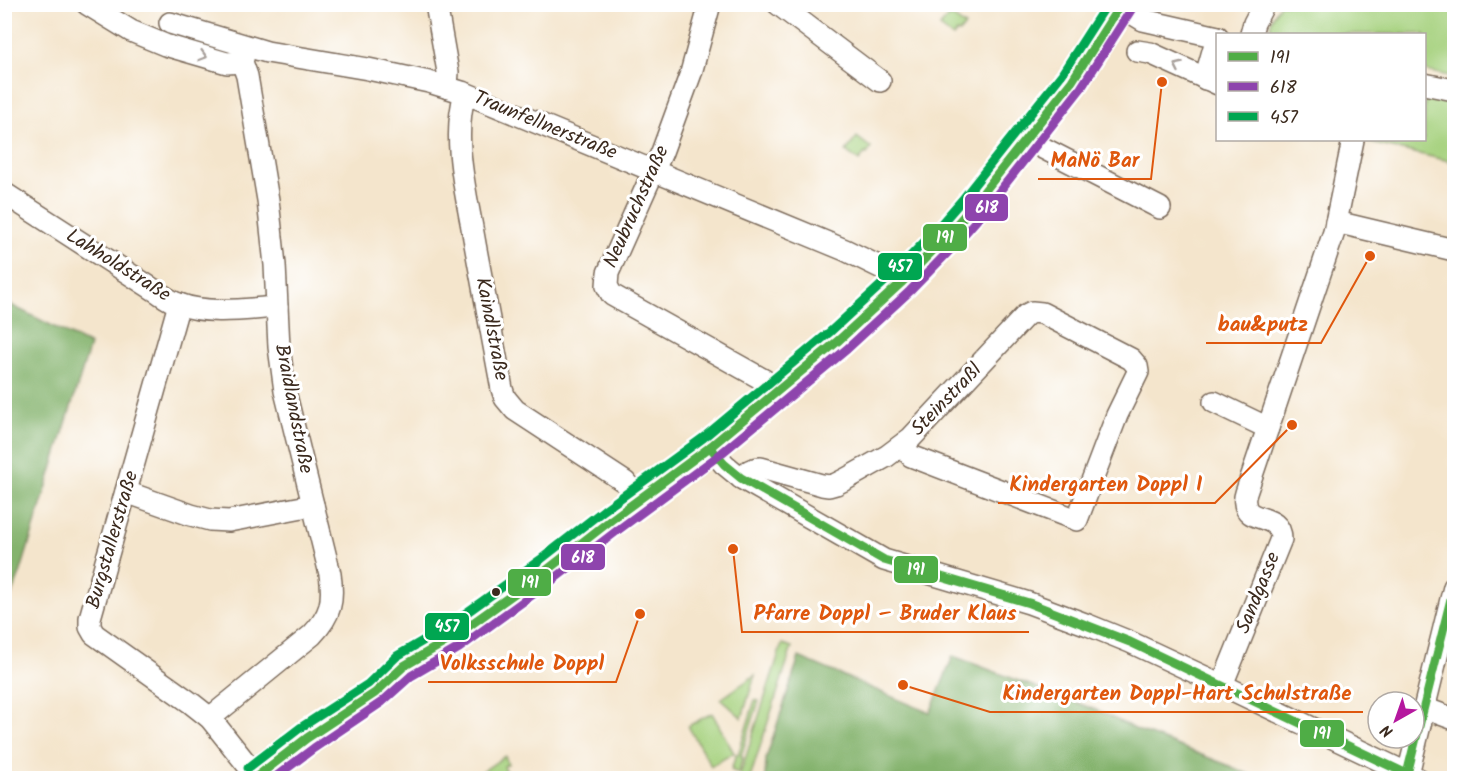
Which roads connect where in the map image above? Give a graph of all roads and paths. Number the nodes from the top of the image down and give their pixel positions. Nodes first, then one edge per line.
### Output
1 (87, 4) edge
2 (436, 4) edge
3 (710, 4) edge
4 (778, 4) edge
5 (1264, 4) edge
6 (1121, 5) edge
7 (172, 14) edge
8 (1251, 33) edge
9 (1216, 37) edge
10 (1216, 44) edge
11 (165, 45) junction
12 (1137, 51) dead end
13 (244, 54) junction
14 (880, 81) dead end
15 (1211, 82) edge
16 (1426, 84) edge
17 (456, 90) junction
18 (1455, 90) edge
19 (1028, 138) junction
20 (1347, 141) edge
21 (654, 171) junction
22 (4, 193) edge
23 (1160, 208) dead end
24 (1336, 222) junction
25 (1455, 250) edge
26 (901, 283) junction
27 (179, 304) junction
28 (277, 307) junction
29 (776, 394) junction
30 (1214, 402) dead end
31 (1268, 428) junction
32 (902, 445) junction
33 (710, 447) junction
34 (741, 478) junction
35 (126, 492) junction
36 (639, 499) junction
37 (313, 505) junction
38 (1455, 587) edge
39 (1222, 685) junction
40 (1426, 700) edge
41 (1426, 709) edge
42 (210, 718) junction
43 (1455, 718) edge
44 (1415, 750) edge
45 (1410, 777) edge
46 (256, 778) edge

1 - 11 street, Traunfellnerstraße
2 - 17 street, Kaindlstraße
3 - 21 street, Neubruchstraße
4 - 14 street
5 - 8 street
6 - 9 street
6 - 19 street
7 - 11 street
7 - 13 street, Traunfellnerstraße
10 - 15 street
11 -> 13 street, Traunfellnerstraße
15 -> 12 street
13 - 17 street, Traunfellnerstraße
13 - 28 street, Braidlandstraße
16 - 18 street
17 - 21 street, Traunfellnerstraße
17 - 36 street, Kaindlstraße
19 - 23 street
19 - 26 street
20 - 24 street, Sandgasse
21 - 26 street, Traunfellnerstraße
21 - 29 street, Neubruchstraße
22 - 27 street, Lahholdstraße
24 - 25 street
24 - 31 street, Sandgasse
26 - 29 street
27 - 28 street, Lahholdstraße
27 - 35 street, Burgstallerstraße
28 - 37 street, Braidlandstraße
29 - 33 street
30 - 31 street
31 - 39 street, Sandgasse
32 - 32 street, Steinstraßl
32 - 34 street, Steinstraßl
33 - 34 street
33 - 36 street
34 - 39 street
35 - 37 street
35 - 42 street, Burgstallerstraße
36 - 46 street
37 - 42 street, Braidlandstraße
38 - 40 street
39 - 45 street
41 - 43 street
42 - 46 street, Burgstallerstraße
44 - 45 street

